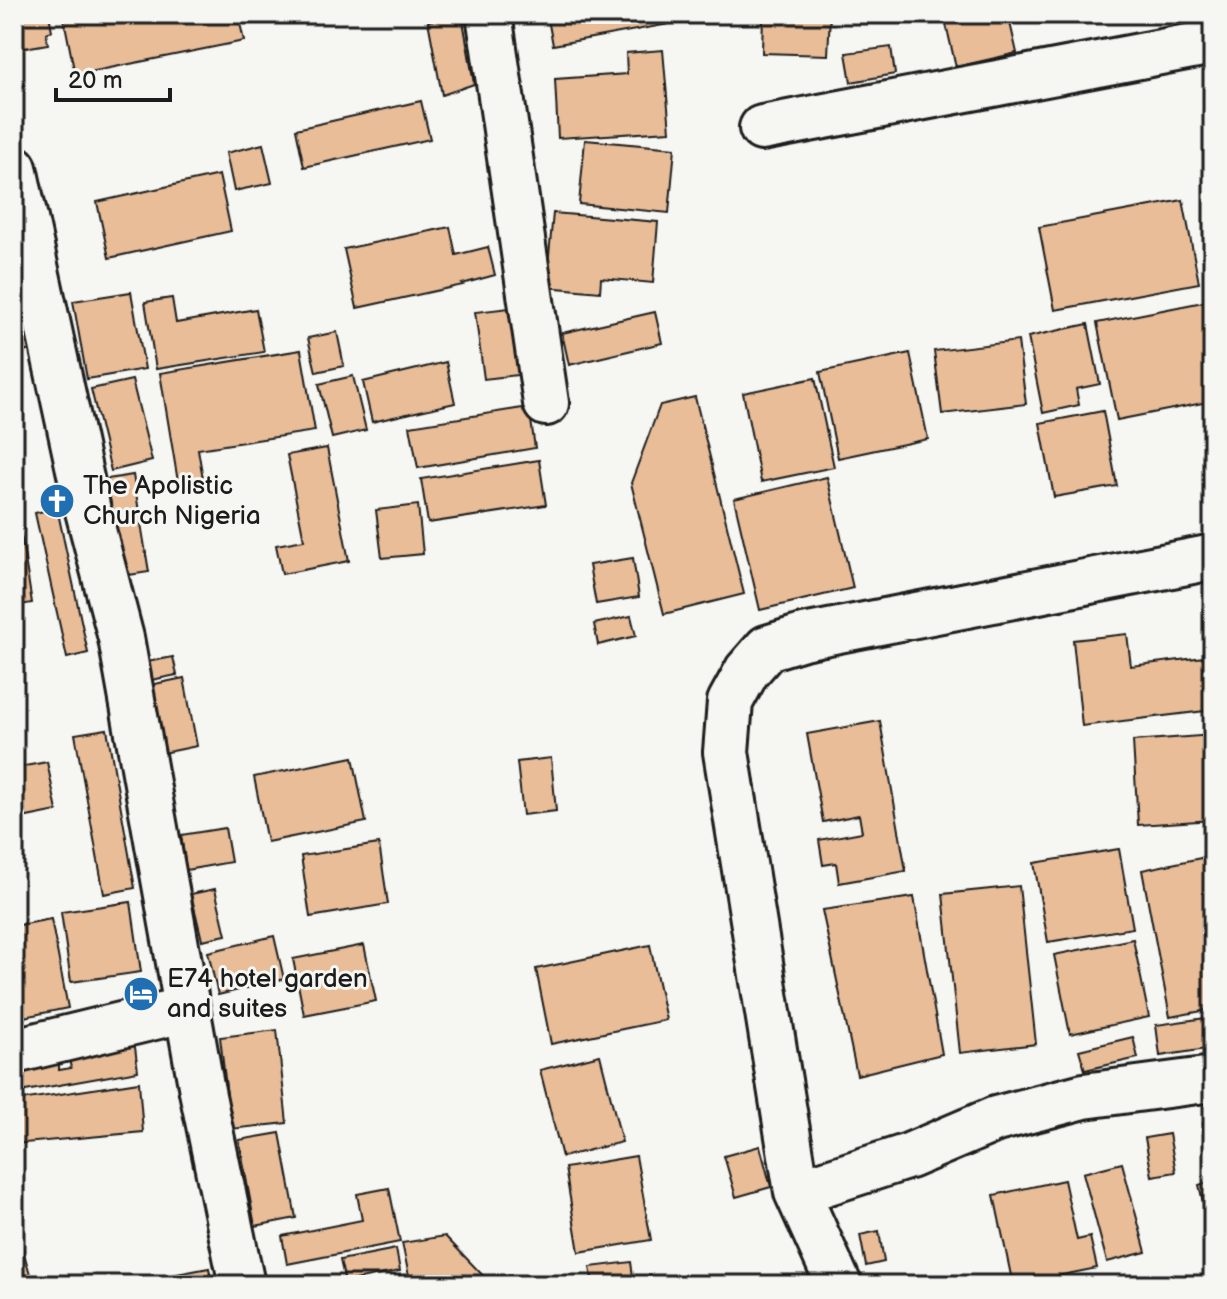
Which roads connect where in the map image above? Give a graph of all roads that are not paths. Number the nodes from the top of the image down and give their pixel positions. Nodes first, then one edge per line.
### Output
1 (489, 14) edge
2 (1213, 42) edge
3 (762, 128) dead end
4 (14, 168) edge
5 (546, 403) dead end
6 (1213, 557) edge
7 (187, 1009) junction
8 (14, 1051) edge
9 (1213, 1079) edge
10 (797, 1192) junction
11 (242, 1285) edge
12 (839, 1285) edge

1 - 5 street
2 - 3 street
4 - 7 street
6 - 10 street
7 - 8 street
7 - 11 street
9 - 10 street
10 - 12 street

